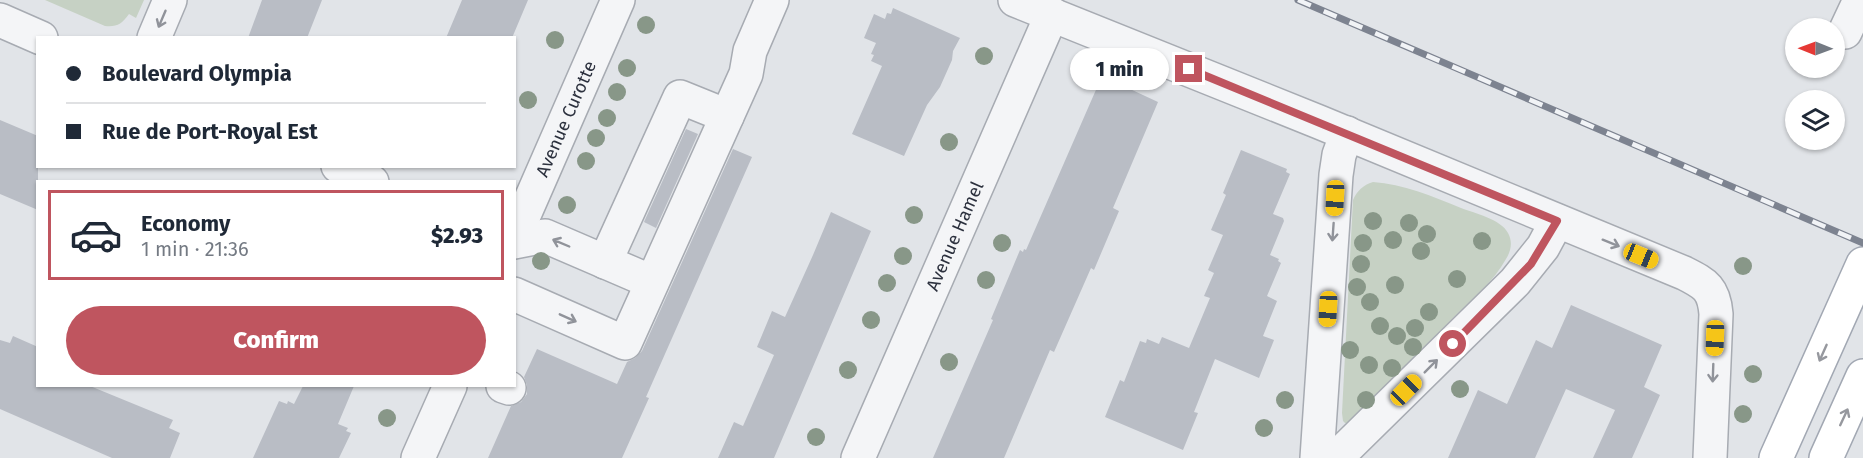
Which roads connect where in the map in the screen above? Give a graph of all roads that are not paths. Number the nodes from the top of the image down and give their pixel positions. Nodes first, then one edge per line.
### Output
1 (170, 0) edge
2 (618, 0) edge
3 (772, 0) edge
4 (1015, 0) edge
5 (1860, 0) edge
6 (1052, 14) junction
7 (0, 20) edge
8 (1845, 32) dead end
9 (36, 36) edge
10 (155, 36) edge
11 (727, 116) junction
12 (1347, 133) junction
13 (342, 168) edge
14 (368, 180) edge
15 (1557, 221) junction
16 (516, 233) edge
17 (516, 242) edge
18 (605, 262) junction
19 (1863, 264) edge
20 (652, 282) junction
21 (516, 295) edge
22 (1863, 376) edge
23 (450, 387) edge
24 (418, 458) edge
25 (858, 458) edge
26 (1317, 458) edge
27 (1336, 458) edge
28 (1710, 458) edge
29 (1776, 458) edge
30 (1826, 458) edge

1 -> 10 street
2 - 16 street, Avenue Curotte
3 - 11 street
4 - 6 street
5 - 8 street
6 - 12 street
6 - 25 street, Avenue Hamel
7 - 9 street
11 - 18 street
11 - 20 street
12 - 15 street
12 -> 26 street
13 - 14 street
27 -> 15 street
15 -> 28 street
18 -> 17 street
18 - 20 street
19 -> 29 main road
21 -> 20 street
30 -> 22 main road
23 - 24 street

